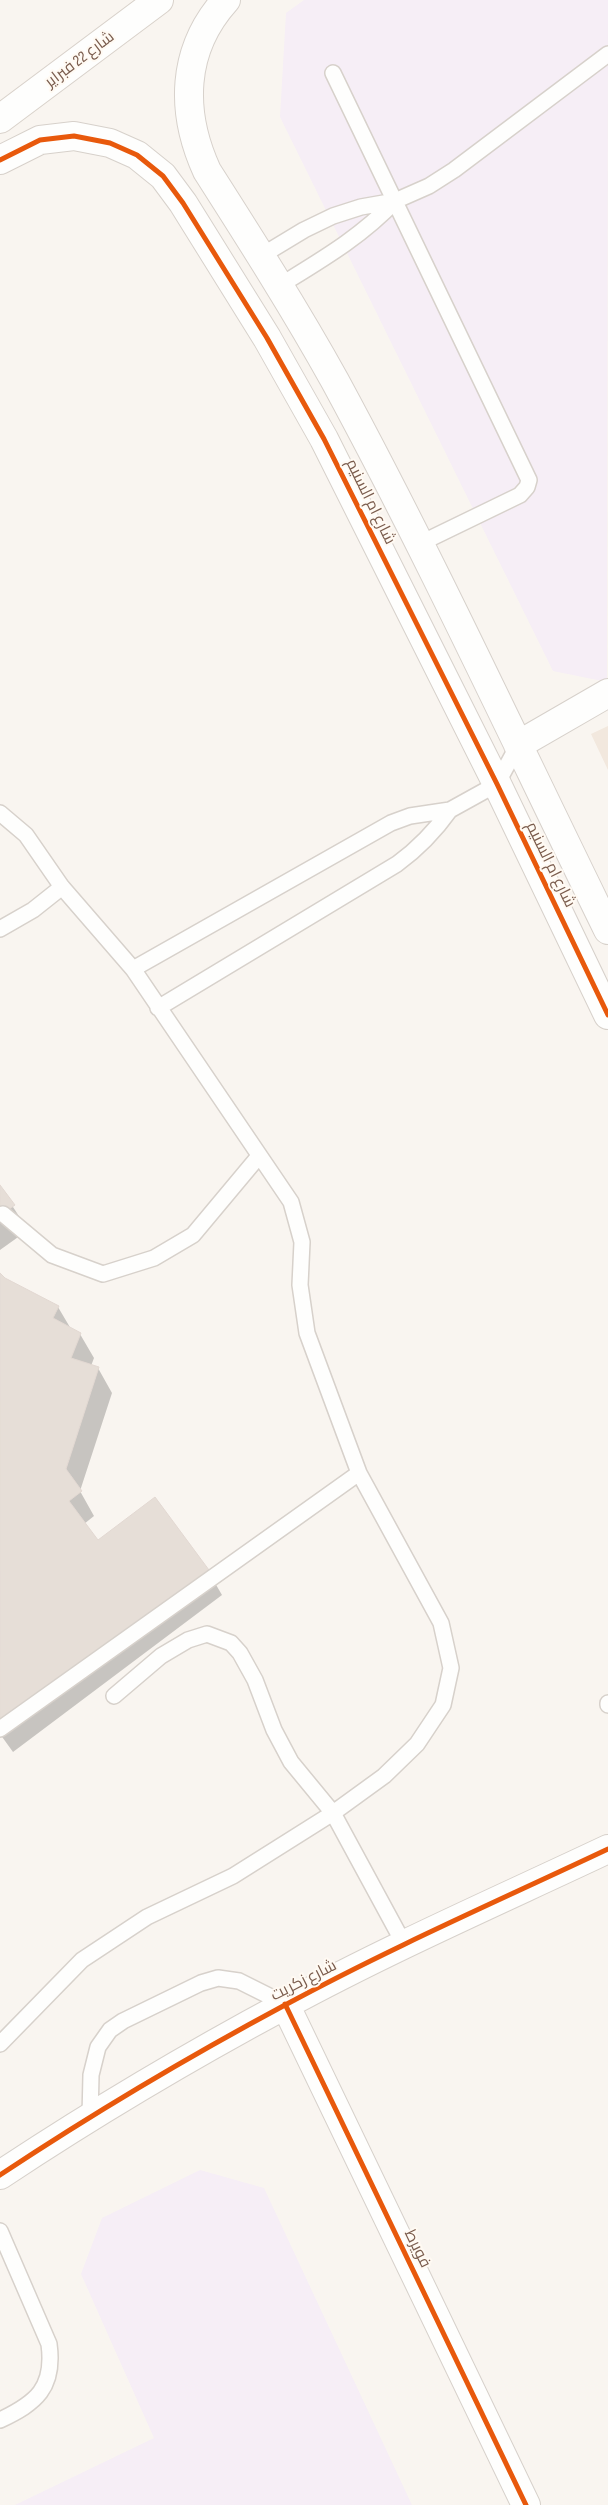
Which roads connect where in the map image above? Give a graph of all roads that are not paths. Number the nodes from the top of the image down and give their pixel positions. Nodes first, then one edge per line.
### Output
1 (159, 0) edge
2 (226, 0) edge
3 (608, 54) edge
4 (333, 73) dead end
5 (0, 119) edge
6 (0, 160) edge
7 (395, 201) junction
8 (261, 256) junction
9 (279, 286) junction
10 (419, 544) junction
11 (608, 694) edge
12 (518, 745) junction
13 (497, 784) junction
14 (450, 810) junction
15 (0, 813) edge
16 (62, 887) junction
17 (0, 929) edge
18 (608, 930) edge
19 (133, 969) junction
20 (158, 1008) junction
21 (608, 1015) edge
22 (259, 1156) junction
23 (3, 1214) dead end
24 (358, 1473) junction
25 (114, 1696) dead end
26 (0, 1729) edge
27 (333, 1813) junction
28 (608, 1850) edge
29 (404, 1944) junction
30 (286, 2004) junction
31 (0, 2044) edge
32 (90, 2117) junction
33 (0, 2175) edge
34 (0, 2231) edge
35 (0, 2420) edge
36 (526, 2505) edge

1 - 5 street, شارع 22 فبراير
2 - 8 street, شارع ام السنيم
3 - 7 lane
4 - 7 lane
6 - 13 street, شارع ام السنيم
7 - 8 lane
7 - 9 lane
7 - 10 lane
8 - 9 street, شارع ام السنيم
9 - 10 street, شارع ام السنيم
10 - 12 street, شارع ام السنيم
11 - 12 street
12 - 13 lane
12 - 18 street, شارع ام السنيم
13 - 14 lane
13 - 21 street, شارع ام السنيم
14 - 19 lane
14 - 20 lane
15 - 16 lane
16 - 17 lane
16 - 19 lane
19 - 20 lane
20 - 22 lane
22 - 23 lane
22 - 24 lane
24 - 26 lane
24 - 27 lane
25 - 27 lane
27 - 29 lane
27 - 31 lane
28 - 29 street, شارع زكريت
29 - 30 street, شارع زكريت
30 - 32 street, شارع زكريت
30 - 32 lane
30 - 36 street, فويرط
32 - 33 street, شارع زكريت
34 - 35 lane

